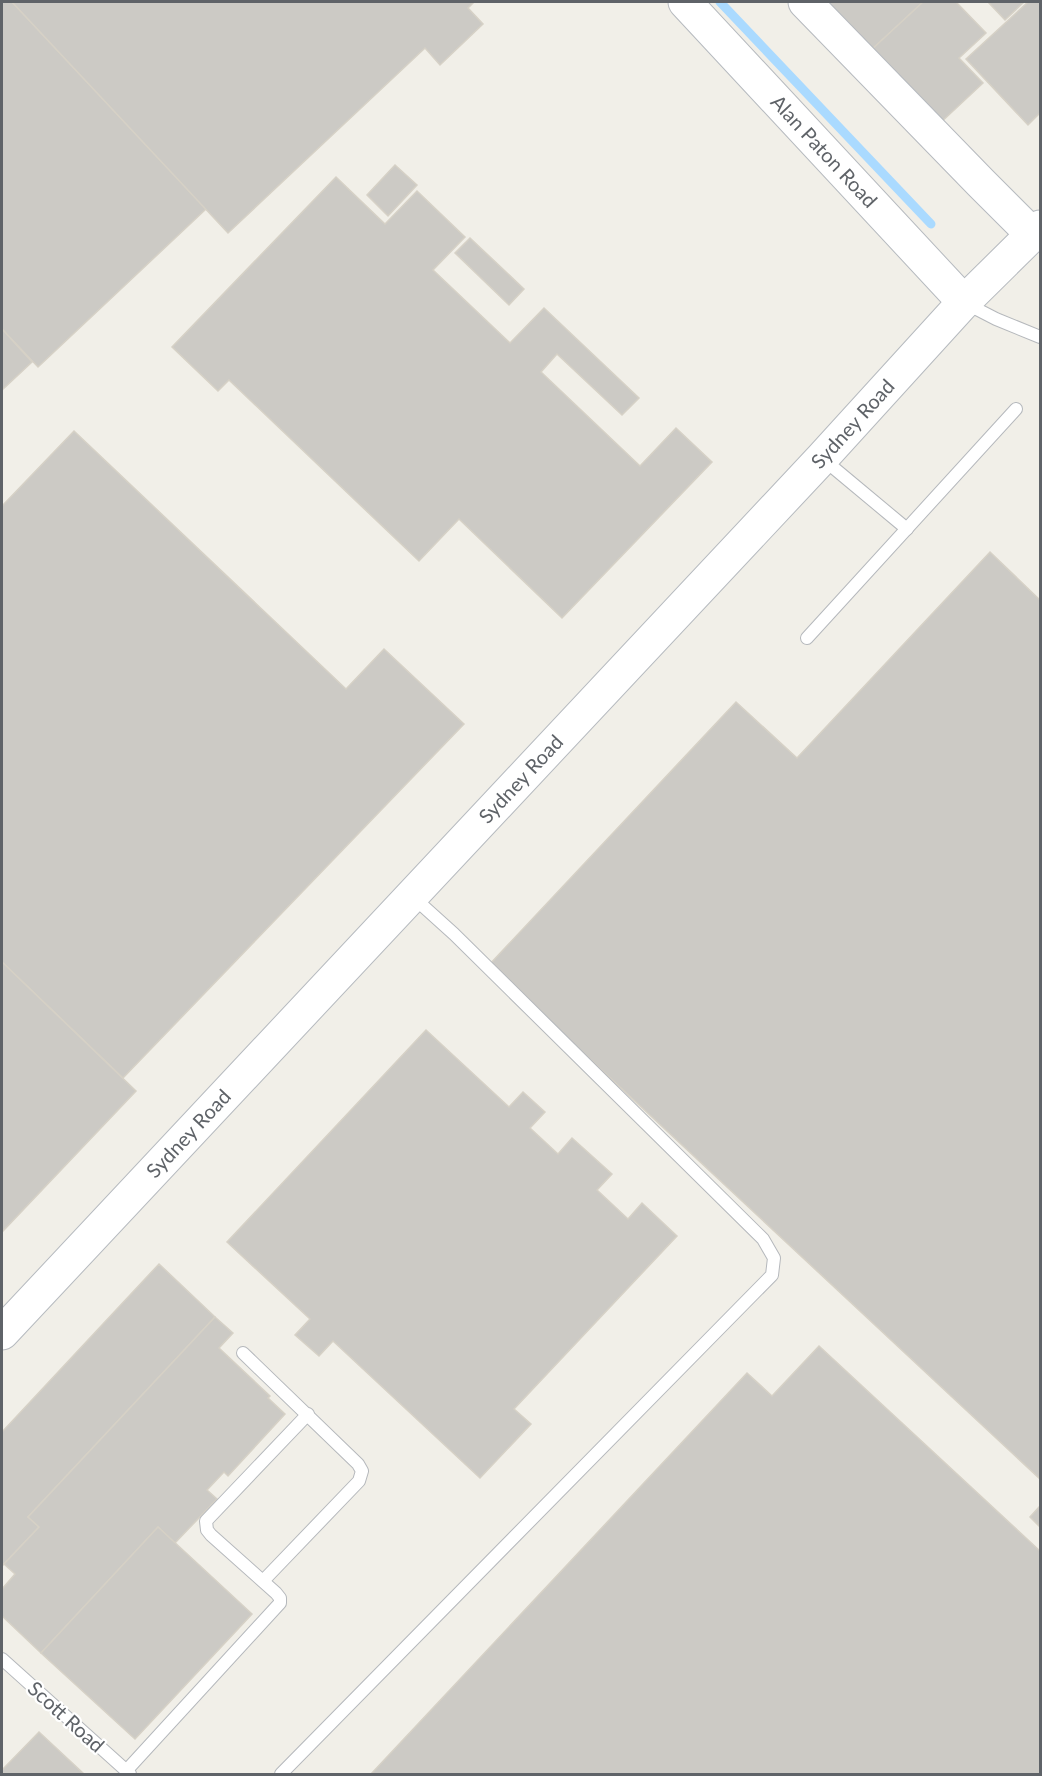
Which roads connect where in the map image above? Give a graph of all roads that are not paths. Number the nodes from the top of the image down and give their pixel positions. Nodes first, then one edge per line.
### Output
1 (685, 2) edge
2 (805, 2) edge
3 (1038, 236) edge
4 (964, 302) junction
5 (1041, 337) edge
6 (1016, 409) dead end
7 (822, 458) junction
8 (907, 529) junction
9 (807, 638) dead end
10 (411, 896) junction
11 (2, 1333) edge
12 (243, 1353) dead end
13 (308, 1414) junction
14 (263, 1581) junction
15 (2, 1659) edge
16 (128, 1773) edge
17 (281, 1774) edge

1 - 4 main road, Alan Paton Road
2 - 3 main road
3 - 4 main road, Sydney Road
4 - 5 lane
4 - 7 main road, Sydney Road
6 - 8 lane
7 - 8 lane
7 - 10 main road, Sydney Road
8 - 9 lane
10 - 11 main road, Sydney Road
10 - 17 lane
12 - 13 lane
13 - 14 lane
13 - 14 lane
14 - 16 lane
15 - 16 lane, Scott Road

